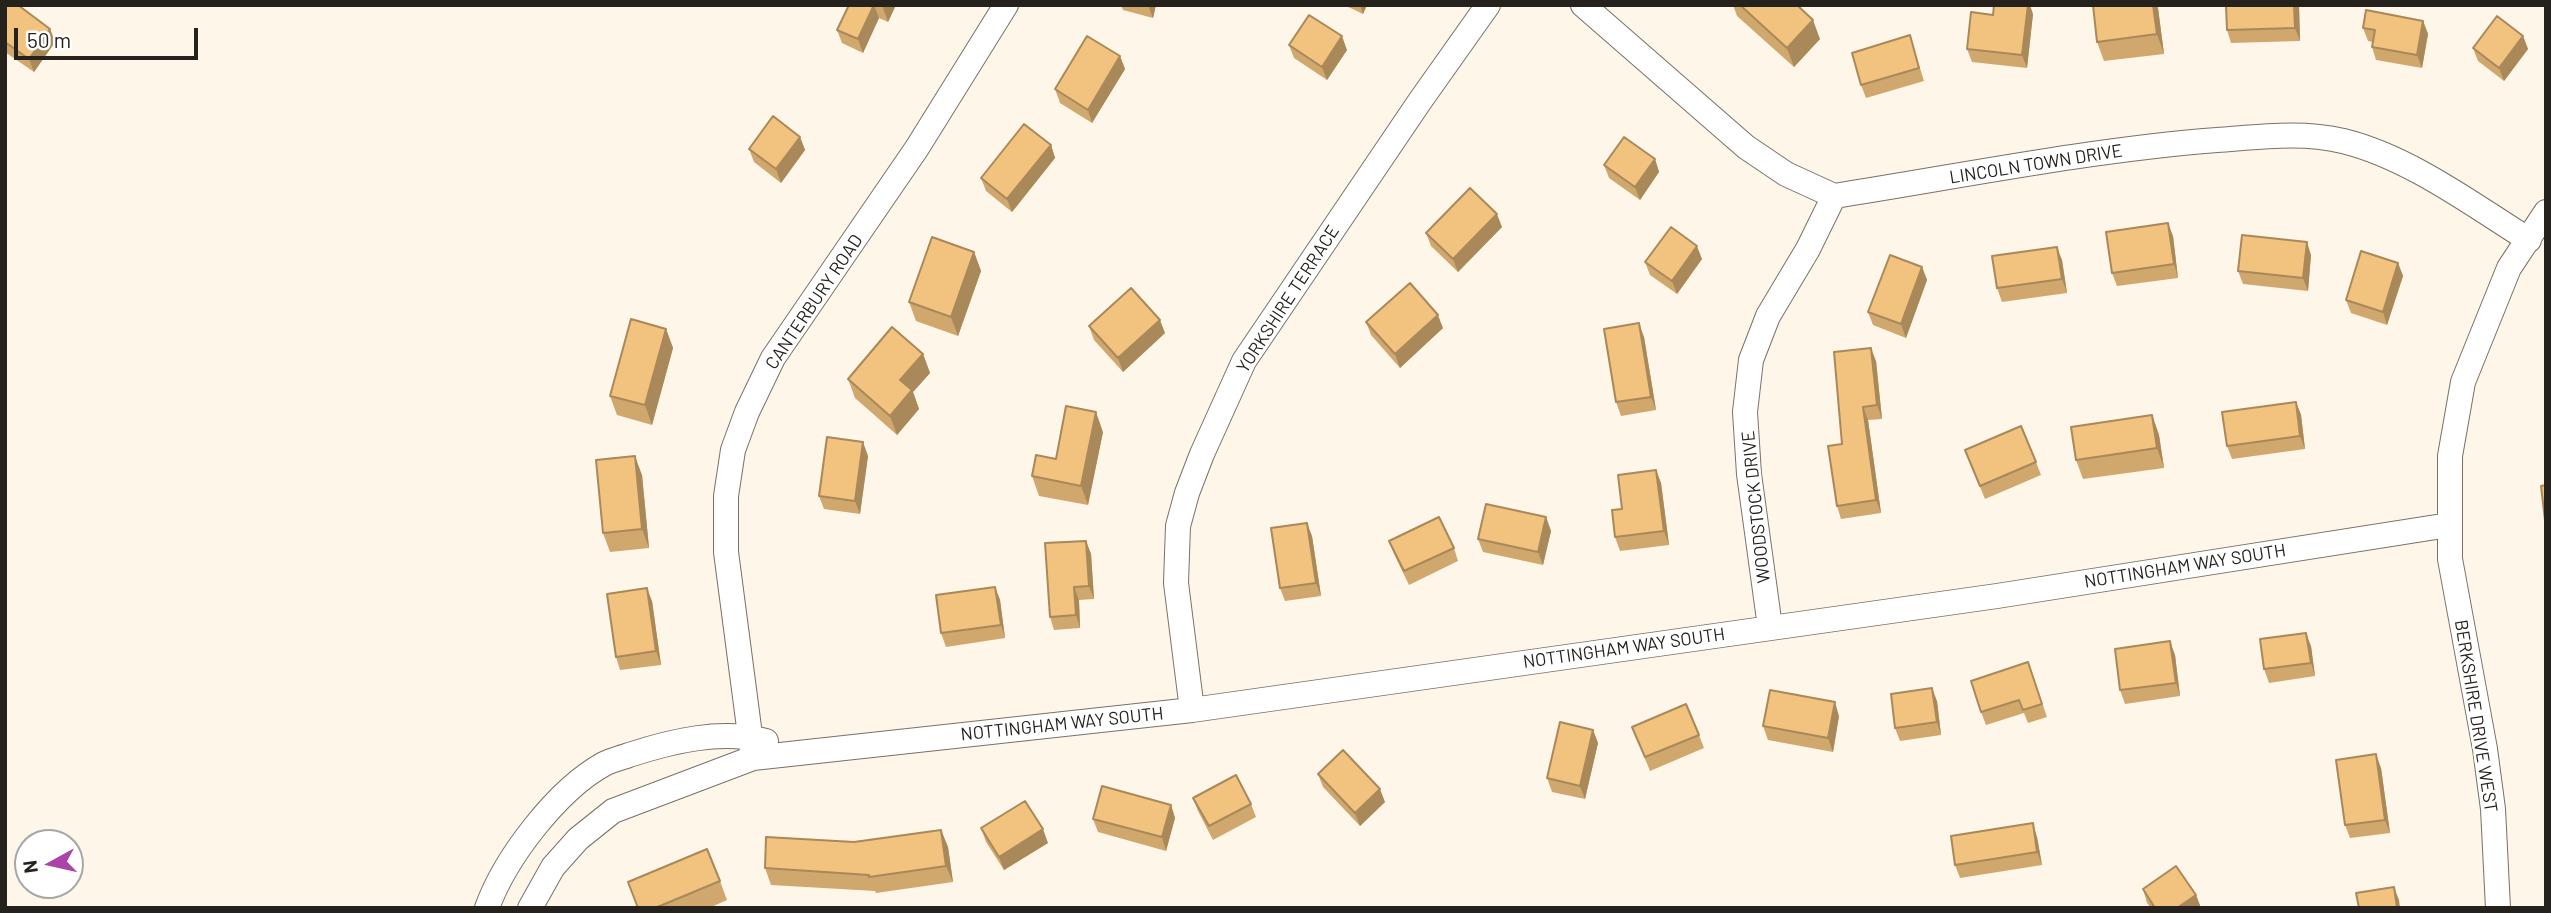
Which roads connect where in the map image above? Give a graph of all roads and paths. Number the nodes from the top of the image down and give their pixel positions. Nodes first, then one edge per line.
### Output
1 (1006, 5) edge
2 (1488, 5) edge
3 (1584, 5) edge
4 (1834, 196) junction
5 (2546, 212) edge
6 (2529, 240) junction
7 (2449, 525) junction
8 (1770, 628) junction
9 (1192, 710) junction
10 (751, 747) junction
11 (487, 908) edge
12 (530, 908) edge
13 (2498, 908) edge

1 - 10 street, CANTERBURY ROAD
2 - 9 street, YORKSHIRE TERRACE
3 - 4 street
4 - 6 street, LINCOLN TOWN DRIVE
4 - 8 street, WOODSTOCK DRIVE
5 - 6 street, BERKSHIRE DRIVE WEST
6 - 7 street, BERKSHIRE DRIVE WEST
7 - 8 street, NOTTINGHAM WAY SOUTH
7 - 13 street, BERKSHIRE DRIVE WEST
8 - 9 street, NOTTINGHAM WAY SOUTH
9 - 10 street, NOTTINGHAM WAY SOUTH
10 - 11 street, NOTTINGHAM WAY SOUTH
10 - 12 street, NOTTINGHAM WAY SOUTH

